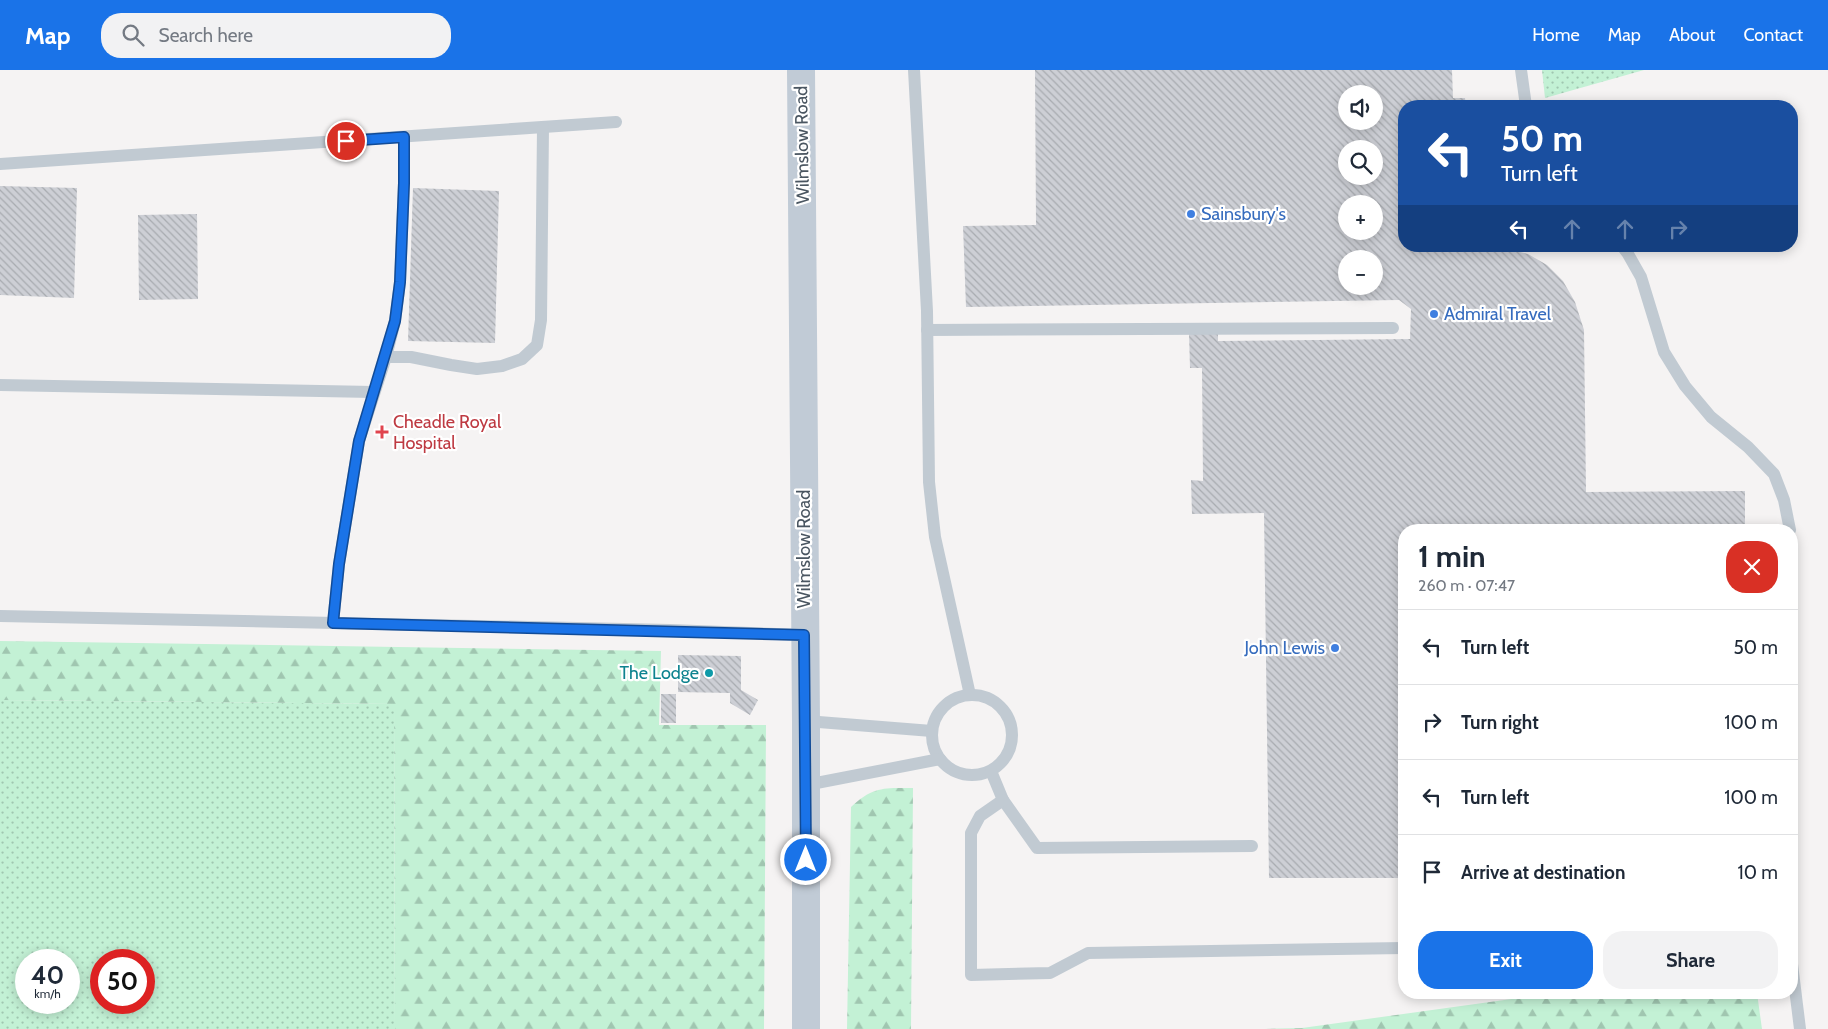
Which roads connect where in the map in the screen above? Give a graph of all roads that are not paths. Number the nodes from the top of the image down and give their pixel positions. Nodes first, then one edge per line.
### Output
1 (801, 70) edge
2 (914, 70) edge
3 (1521, 70) edge
4 (1525, 100) edge
5 (616, 122) dead end
6 (543, 127) junction
7 (404, 137) junction
8 (0, 164) edge
9 (1626, 252) edge
10 (1394, 328) dead end
11 (927, 330) junction
12 (386, 357) junction
13 (0, 385) edge
14 (373, 392) junction
15 (1789, 524) edge
16 (0, 616) edge
17 (333, 623) junction
18 (804, 635) junction
19 (970, 695) junction
20 (806, 721) junction
21 (932, 731) junction
22 (940, 759) junction
23 (991, 771) junction
24 (806, 785) junction
25 (1003, 800) junction
26 (1252, 846) dead end
27 (1398, 948) edge
28 (1796, 999) edge
29 (806, 1029) edge
30 (1800, 1029) edge

1 - 18 main road, Wilmslow Road
2 - 11 lane
3 - 4 lane
5 - 6 lane
6 - 7 lane
6 - 12 lane
7 - 8 lane
7 - 12 lane
9 - 15 lane
10 - 11 lane
11 - 19 lane
12 - 14 lane
13 - 14 lane
14 - 17 lane
16 - 17 lane
17 - 18 lane
18 - 20 main road, Wilmslow Road
19 - 21 lane
19 - 23 lane
20 - 21 lane
20 - 24 main road, Wilmslow Road
21 - 22 lane
22 - 23 lane
22 - 24 lane
23 - 25 lane
24 - 29 main road, Wilmslow Road
25 - 26 lane
25 - 27 lane
28 - 30 lane

